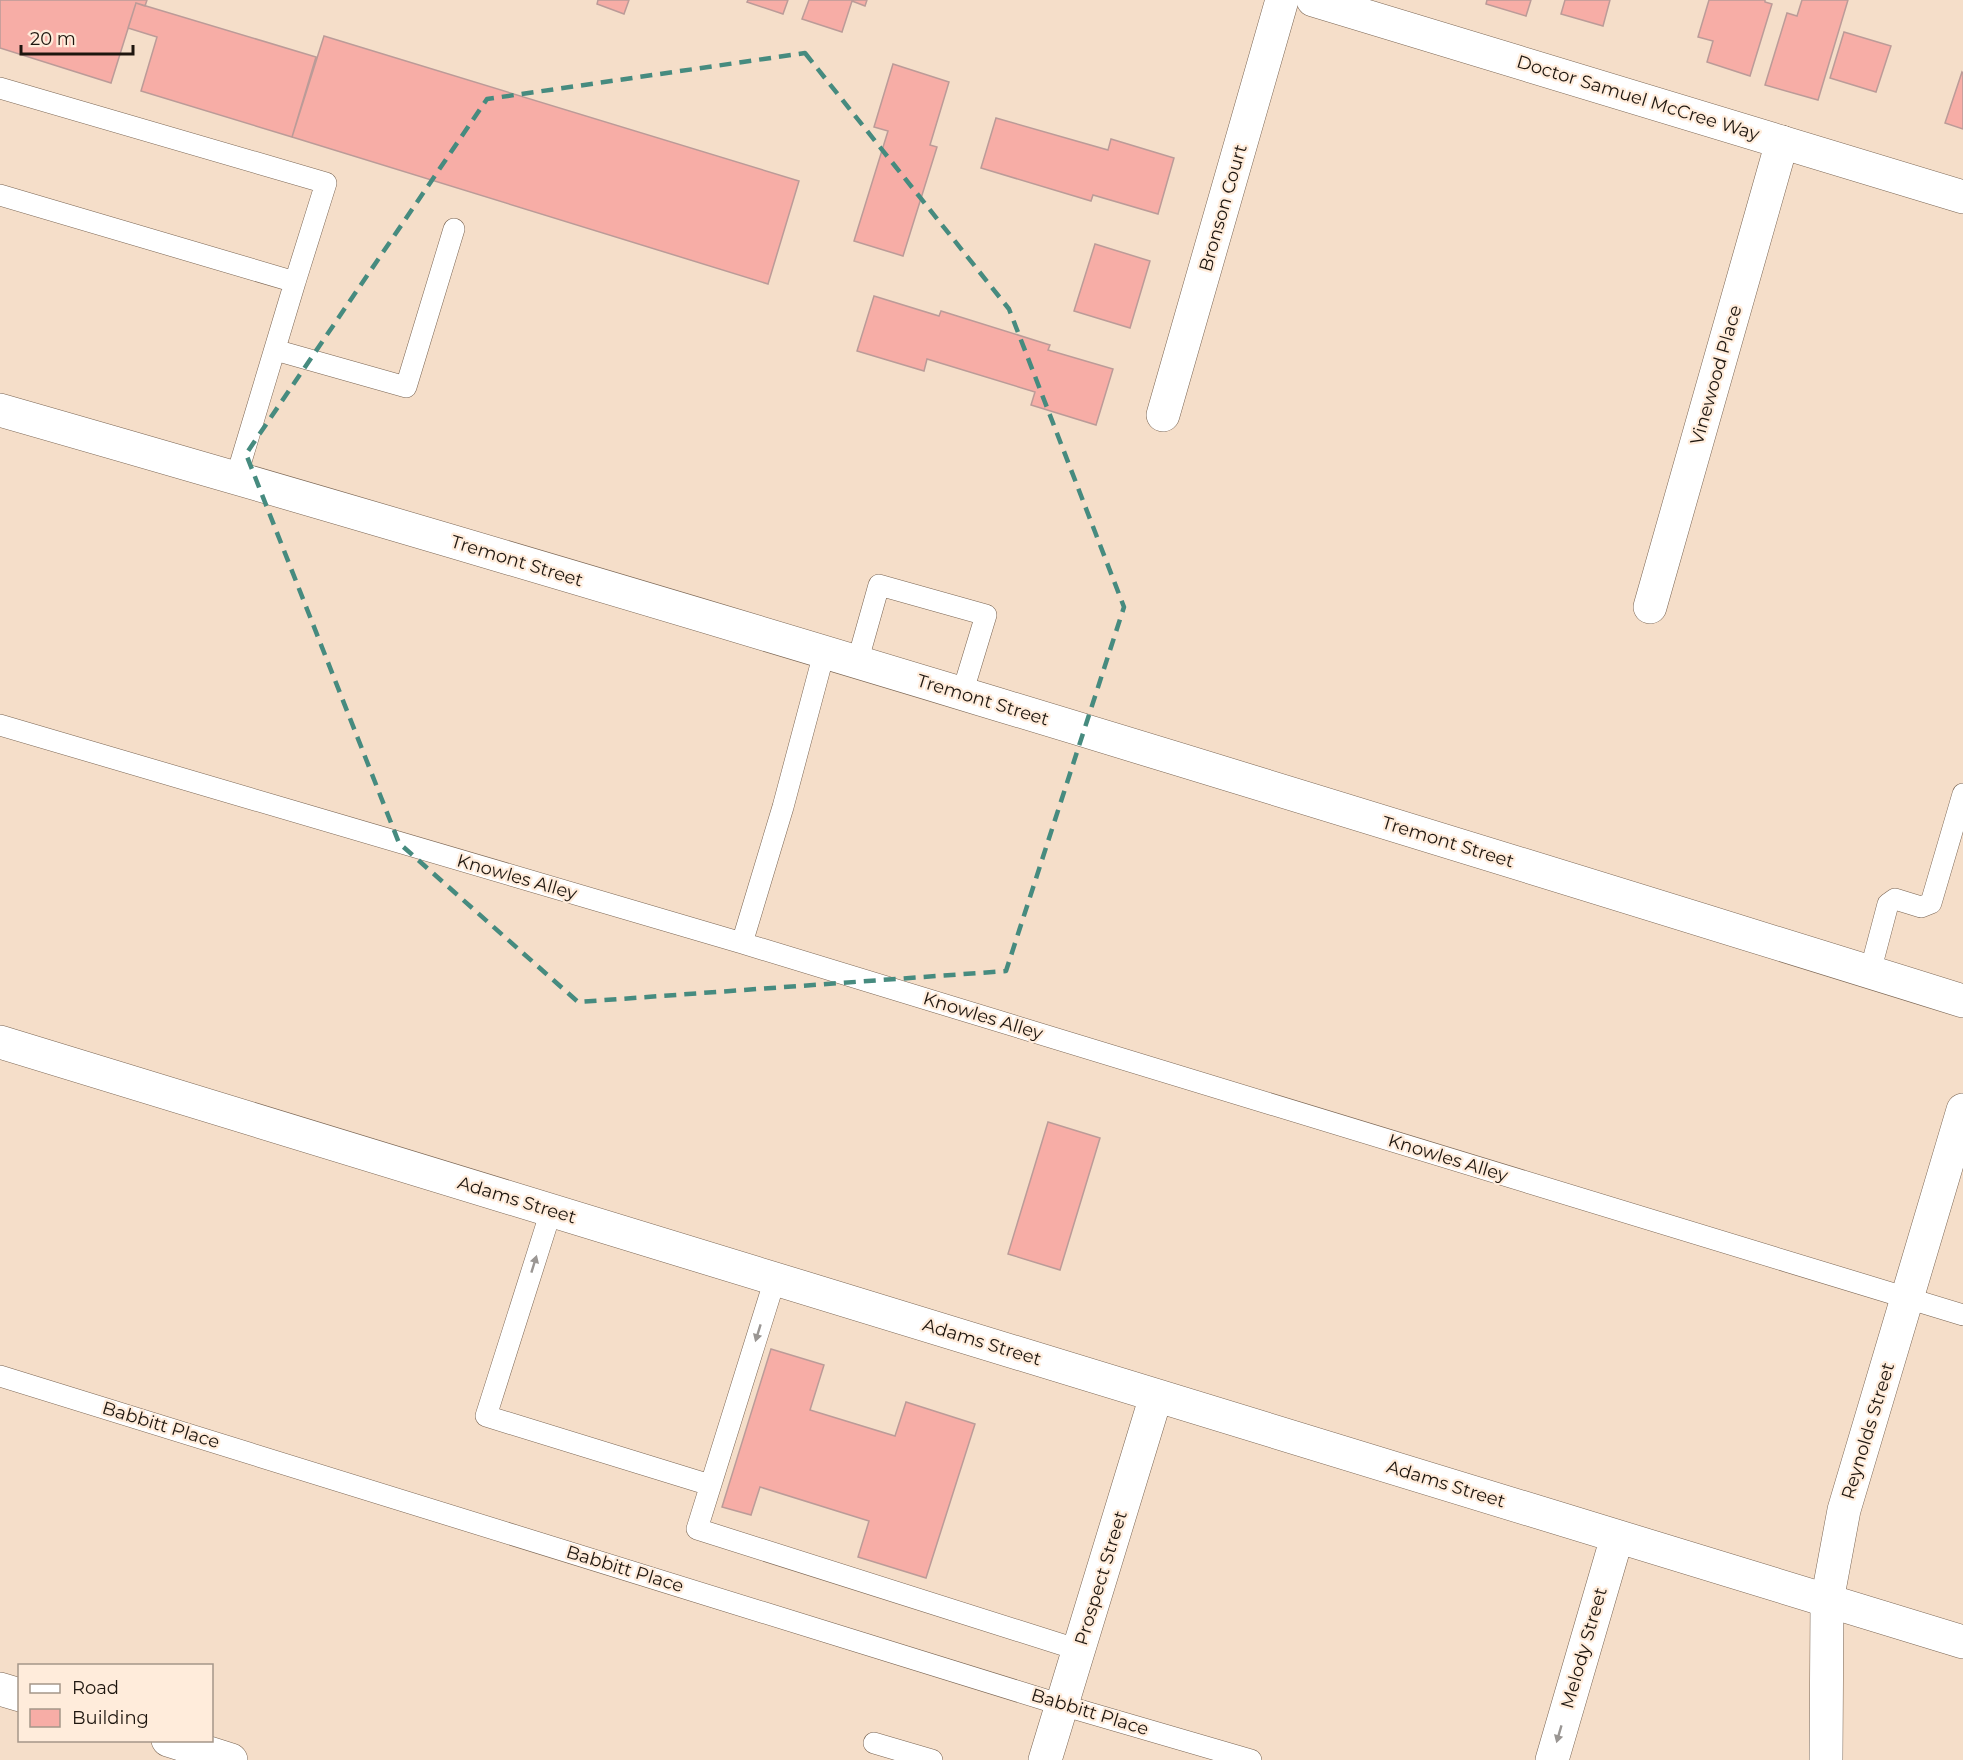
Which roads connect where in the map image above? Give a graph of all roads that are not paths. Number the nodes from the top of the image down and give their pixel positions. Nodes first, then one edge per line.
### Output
1 (1282, 0) edge
2 (1313, 0) edge
3 (0, 88) edge
4 (1782, 142) junction
5 (0, 195) edge
6 (1963, 197) edge
7 (454, 229) dead end
8 (295, 282) junction
9 (275, 350) junction
10 (0, 410) edge
11 (1163, 416) dead end
12 (236, 478) junction
13 (1650, 607) dead end
14 (824, 653) junction
15 (857, 663) junction
16 (962, 694) junction
17 (0, 725) edge
18 (1963, 794) edge
19 (742, 943) junction
20 (1870, 972) junction
21 (1963, 1001) edge
22 (0, 1042) edge
23 (1963, 1110) edge
24 (551, 1211) junction
25 (774, 1279) junction
26 (1907, 1298) junction
27 (1963, 1315) edge
28 (0, 1376) edge
29 (1156, 1396) junction
30 (710, 1485) junction
31 (1617, 1537) junction
32 (1827, 1601) junction
33 (1963, 1642) edge
34 (1079, 1650) junction
35 (0, 1689) edge
36 (18, 1694) edge
37 (1062, 1705) junction
38 (174, 1742) edge
39 (874, 1743) dead end
40 (231, 1760) edge
41 (932, 1760) edge
42 (1045, 1760) edge
43 (1251, 1760) edge
44 (1552, 1760) edge
45 (1826, 1760) edge

1 - 11 street, Bronson Court
2 - 4 street, Doctor Samuel McCree Way
3 - 8 lane
4 - 6 street, Doctor Samuel McCree Way
4 - 13 street, Vinewood Place
5 - 8 lane
7 - 9 lane
8 - 9 lane
9 - 12 lane
10 - 12 street, Tremont Street
12 - 14 street, Tremont Street
14 - 15 street, Tremont Street
14 - 19 lane
15 - 16 street, Tremont Street
15 - 16 lane
16 - 20 street, Tremont Street
17 - 19 lane, Knowles Alley
18 - 20 lane
19 - 26 lane, Knowles Alley
20 - 21 street, Tremont Street
22 - 24 street, Adams Street
23 - 26 street, Reynolds Street
24 - 25 street, Adams Street
30 -> 24 lane
25 - 29 street, Adams Street
25 -> 30 lane
26 - 27 lane, Knowles Alley
26 - 32 street, Reynolds Street
28 - 37 lane, Babbitt Place
29 - 31 street, Adams Street
29 - 34 street, Prospect Street
30 - 34 lane
31 - 32 street, Adams Street
31 -> 44 street, Melody Street
32 - 33 street, Adams Street
32 - 45 street, Reynolds Street
34 - 37 street, Prospect Street
35 - 36 street
37 - 42 street, Prospect Street
37 - 43 lane, Babbitt Place
38 - 40 street
39 - 41 lane

